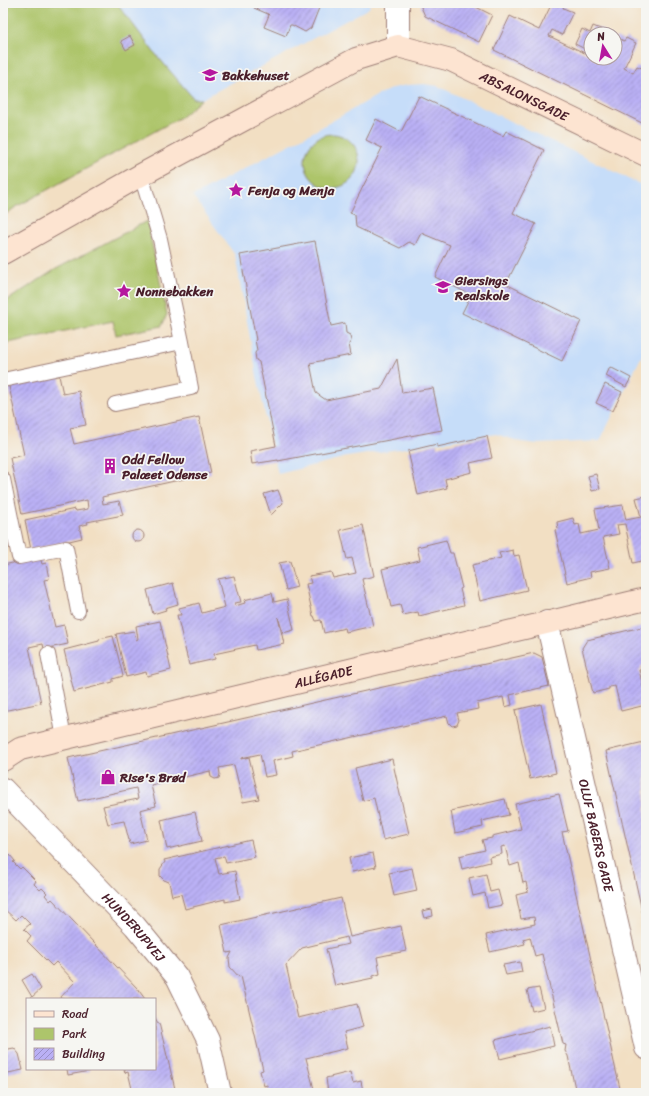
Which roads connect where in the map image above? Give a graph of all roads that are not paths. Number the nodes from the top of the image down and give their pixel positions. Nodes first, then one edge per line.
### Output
1 (398, 3) edge
2 (398, 46) junction
3 (646, 155) edge
4 (141, 175) junction
5 (3, 253) edge
6 (182, 342) junction
7 (3, 380) edge
8 (115, 404) dead end
9 (3, 478) edge
10 (9, 534) edge
11 (646, 599) edge
12 (78, 611) dead end
13 (547, 622) junction
14 (48, 654) dead end
15 (64, 738) junction
16 (3, 760) edge
17 (3, 789) edge
18 (646, 1048) edge
19 (220, 1093) edge

1 - 2 street
2 - 3 main road, ABSALONSGADE
2 - 4 main road
4 - 5 main road
4 - 6 lane
6 - 7 lane
6 - 8 lane
9 - 10 lane
10 - 12 lane
11 - 13 main road, ALLÉGADE
13 - 15 main road, ALLÉGADE
13 - 18 street, OLUF BAGERS GADE
14 - 15 lane
15 - 16 main road, ALLÉGADE
17 - 19 street, HUNDERUPVEJ

